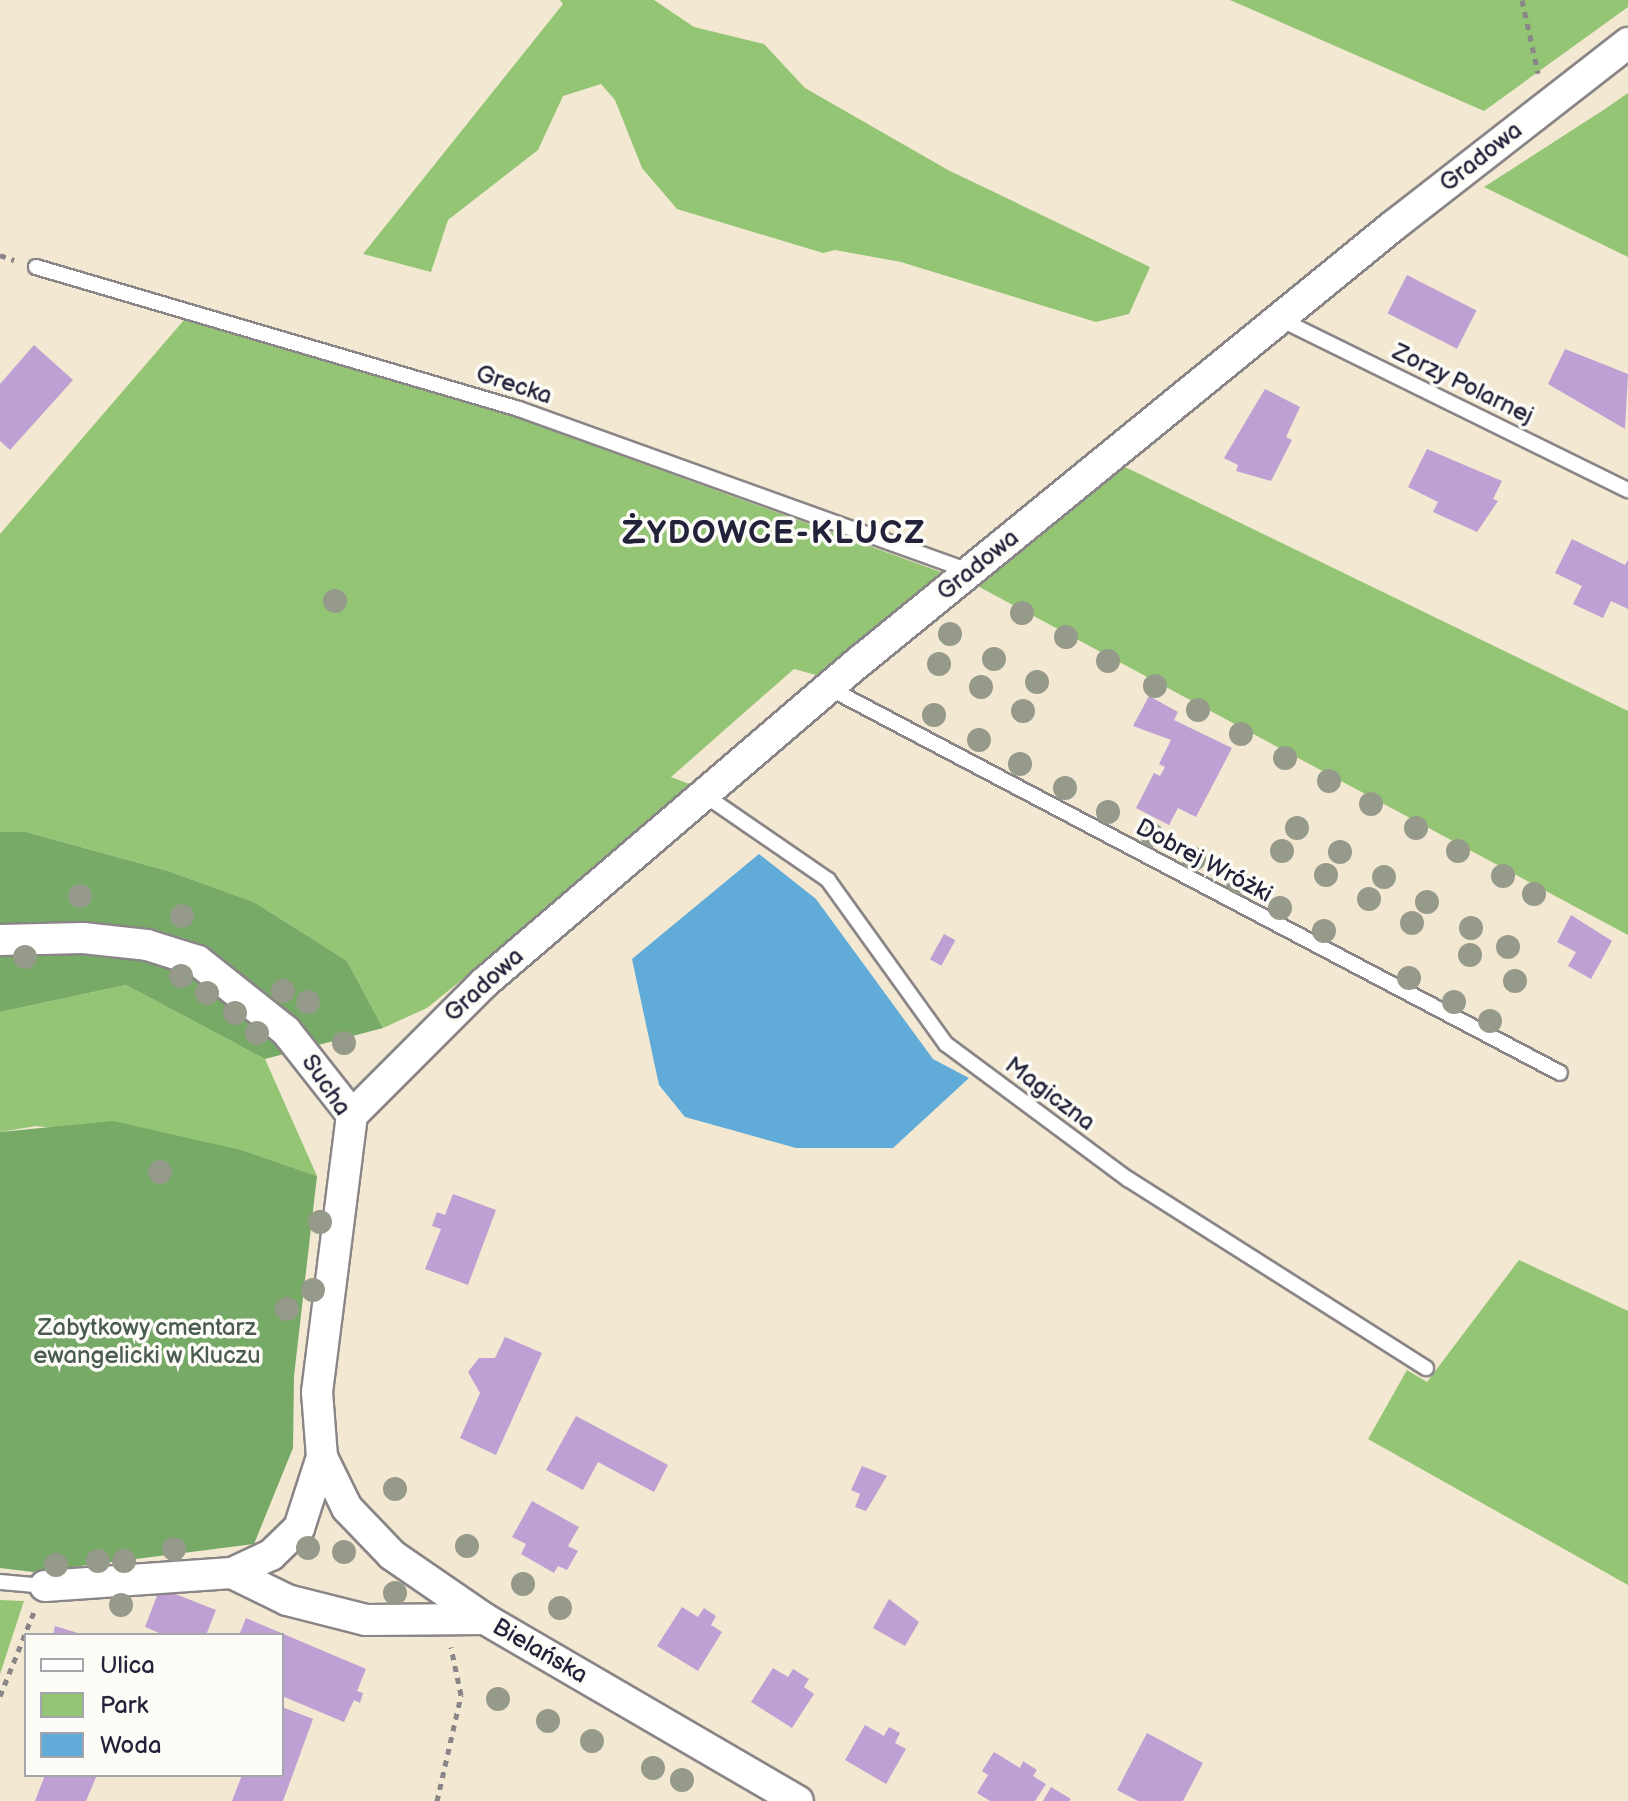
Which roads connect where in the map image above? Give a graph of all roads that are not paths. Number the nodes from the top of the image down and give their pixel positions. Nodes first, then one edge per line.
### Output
1 (1628, 43) edge
2 (36, 267) dead end
3 (1279, 319) junction
4 (1628, 490) edge
5 (971, 571) junction
6 (828, 688) junction
7 (703, 794) junction
8 (0, 940) edge
9 (1560, 1073) dead end
10 (352, 1115) junction
11 (1426, 1368) dead end
12 (322, 1457) junction
13 (232, 1573) junction
14 (0, 1582) edge
15 (45, 1586) joint
16 (485, 1619) junction
17 (798, 1801) edge

1 - 3 street, Gradowa
2 - 5 lane, Grecka
3 - 4 lane, Zorzy Polarnej
3 - 5 street, Gradowa
5 - 6 street, Gradowa
6 - 7 street, Gradowa
6 - 9 lane, Dobrej Wróżki
7 - 10 street, Gradowa
7 - 11 lane, Magiczna
8 - 10 street, Sucha
10 - 12 street, Sucha
12 - 13 street
12 - 16 street, Bielańska
13 - 15 street
13 - 16 street
14 - 15 lane
16 - 17 street, Bielańska

